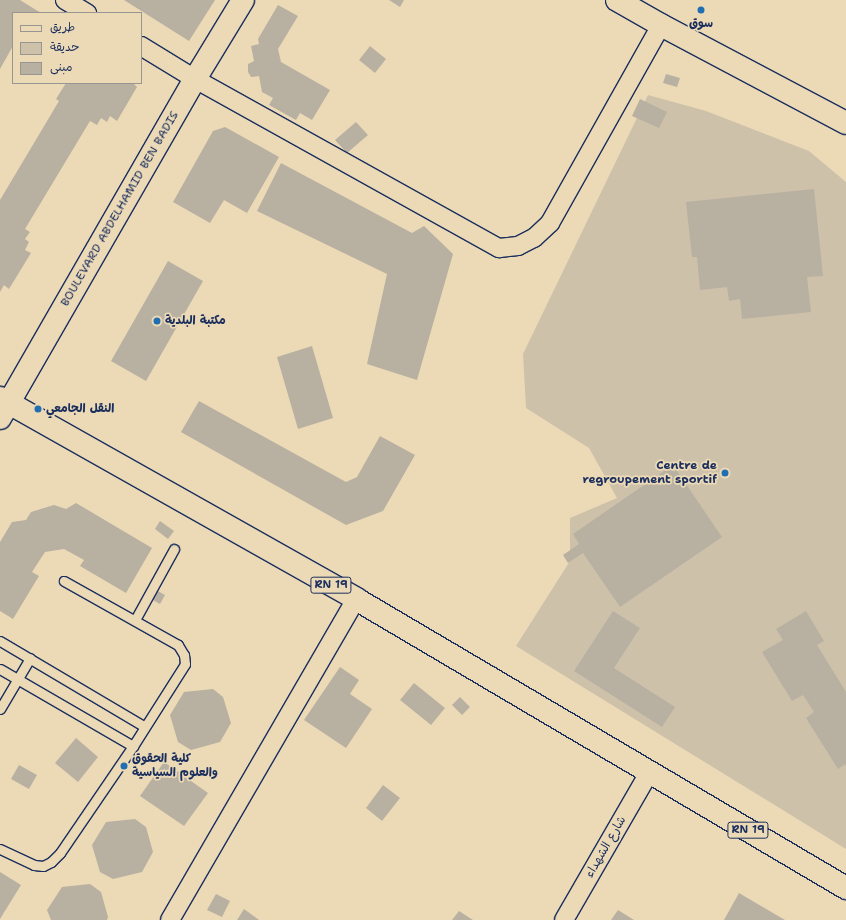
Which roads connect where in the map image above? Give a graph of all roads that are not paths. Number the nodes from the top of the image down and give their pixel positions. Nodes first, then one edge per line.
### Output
1 (65, 0) edge
2 (243, 0) edge
3 (617, 0) edge
4 (85, 12) edge
5 (661, 25) junction
6 (142, 47) edge
7 (195, 79) junction
8 (846, 123) edge
9 (3, 406) edge
10 (174, 549) dead end
11 (64, 581) dead end
12 (356, 599) junction
13 (135, 620) junction
14 (0, 641) edge
15 (30, 658) junction
16 (0, 669) edge
17 (17, 679) junction
18 (0, 709) edge
19 (144, 726) junction
20 (133, 746) junction
21 (649, 773) junction
22 (0, 849) edge
23 (846, 888) edge
24 (170, 920) edge
25 (564, 920) edge

1 - 4 street
2 - 7 main road, BOULEVARD ABDELHAMID BEN BADIS
3 - 5 main road
5 - 7 street
5 - 8 main road
6 - 7 street
7 - 9 main road, BOULEVARD ABDELHAMID BEN BADIS
9 - 12 main road, RN 19
10 - 13 lane
11 - 13 lane
12 - 21 main road, RN 19
12 - 24 street
13 - 19 lane
14 - 15 lane
15 - 17 lane
15 - 19 lane
16 - 17 lane
17 - 18 lane
17 - 20 lane
19 - 20 lane
20 - 22 lane
21 - 23 main road, RN 19
21 - 25 street, شارع الشهداء

